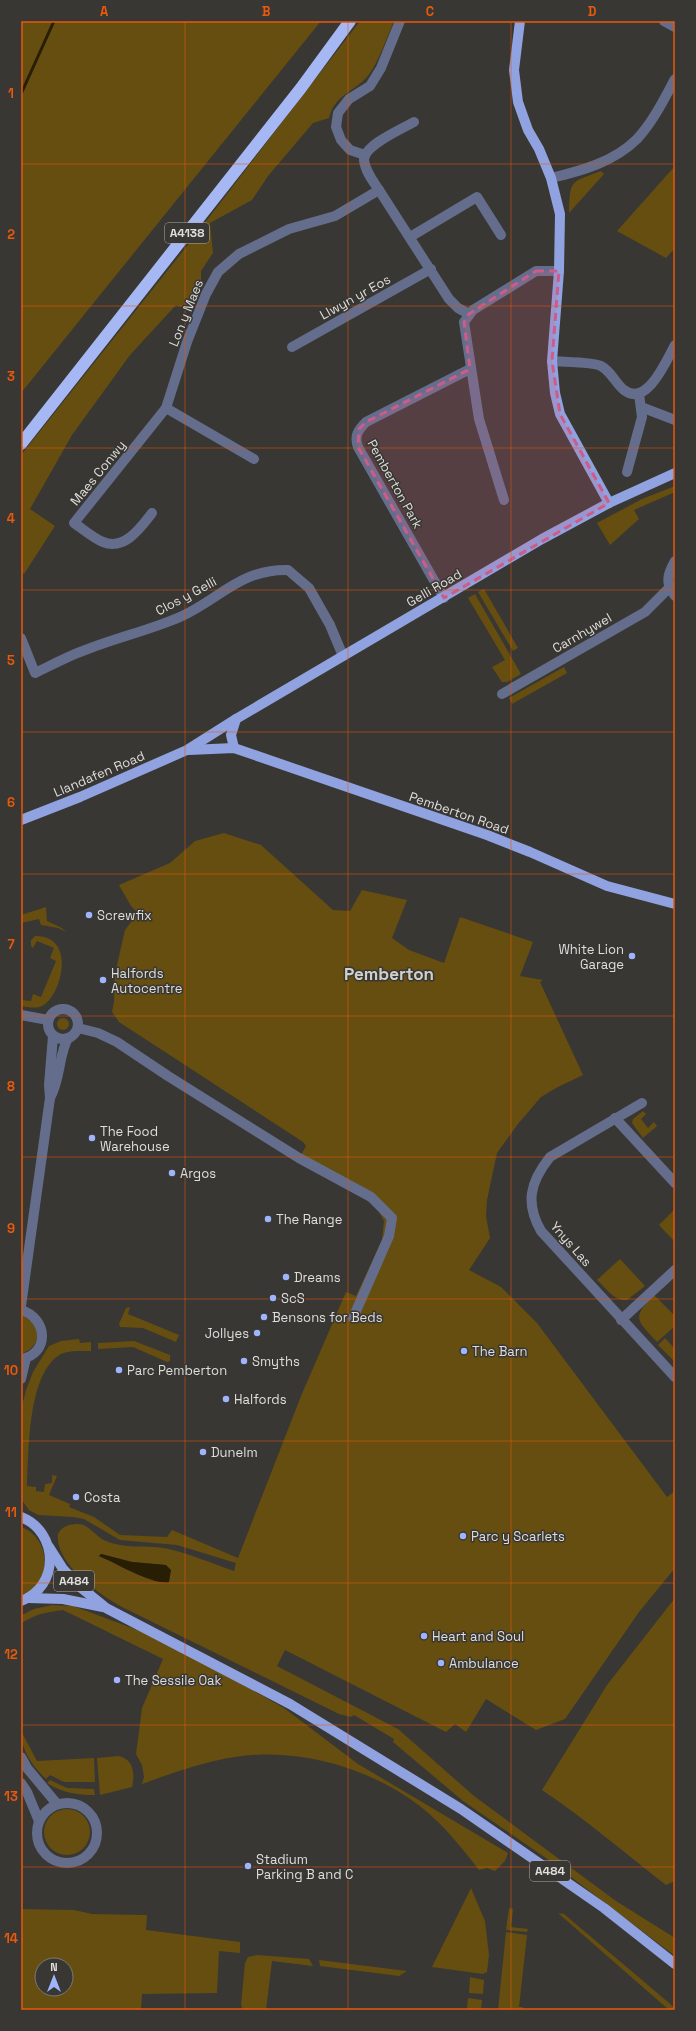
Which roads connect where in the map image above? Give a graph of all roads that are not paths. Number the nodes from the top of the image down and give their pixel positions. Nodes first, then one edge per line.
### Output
1 (350, 21) edge
2 (400, 21) edge
3 (520, 21) edge
4 (664, 21) edge
5 (675, 27) edge
6 (675, 79) edge
7 (414, 122) dead end
8 (365, 155) junction
9 (551, 178) junction
10 (379, 190) junction
11 (501, 235) dead end
12 (410, 237) junction
13 (431, 269) junction
14 (559, 271) junction
15 (469, 314) junction
16 (675, 345) edge
17 (292, 347) dead end
18 (552, 361) junction
19 (470, 369) junction
20 (639, 394) junction
21 (641, 407) junction
22 (166, 408) junction
23 (675, 420) edge
24 (157, 422) joint
25 (21, 444) edge
26 (254, 459) dead end
27 (627, 472) dead end
28 (675, 473) edge
29 (504, 500) dead end
30 (609, 503) junction
31 (152, 513) dead end
32 (675, 561) edge
33 (672, 592) edge
34 (444, 598) junction
35 (21, 638) edge
36 (343, 656) junction
37 (502, 694) dead end
38 (236, 719) junction
39 (234, 748) junction
40 (187, 750) junction
41 (21, 820) edge
42 (675, 904) edge
43 (21, 1015) edge
44 (48, 1020) junction
45 (78, 1028) junction
46 (53, 1036) junction
47 (68, 1038) junction
48 (50, 1098) junction
49 (642, 1103) dead end
50 (615, 1118) junction
51 (675, 1183) edge
52 (675, 1270) edge
53 (21, 1306) edge
54 (21, 1310) edge
55 (353, 1318) dead end
56 (621, 1320) junction
57 (24, 1358) edge
58 (675, 1377) edge
59 (21, 1379) edge
60 (21, 1516) edge
61 (49, 1547) junction
62 (25, 1600) edge
63 (106, 1608) junction
64 (21, 1757) edge
65 (21, 1783) edge
66 (57, 1804) junction
67 (39, 1821) junction
68 (675, 1964) edge

1 - 25 highway, A4138
2 - 8 street
3 - 9 main road
4 - 5 street
6 - 9 street
7 - 8 street
8 - 10 street
9 - 14 main road
10 - 12 street
10 - 22 street, Lon y Maes
11 - 12 street
12 - 13 street
13 - 15 street
13 - 17 street, Llwyn yr Eos
14 - 15 street
14 - 18 main road
15 - 19 street
16 - 20 street
18 - 20 street
18 - 30 main road
19 - 29 street
19 - 34 street, Pemberton Park
20 - 21 street
21 - 23 street
21 - 27 street
22 - 24 street, Lon y Maes
22 - 26 street
24 - 31 street, Maes Conwy
28 - 30 main road, Gelli Road
30 - 34 main road, Gelli Road
32 - 33 street, Carnhywel
33 - 37 street, Carnhywel
34 - 36 main road, Gelli Road
35 - 36 street, Clos y Gelli
36 - 38 main road, Gelli Road
38 - 39 main road
38 - 40 main road, Gelli Road
39 - 40 main road
39 - 42 main road, Pemberton Road
40 - 41 main road, Llandafen Road
43 - 44 street
44 - 45 street
44 - 46 street
45 - 47 street
45 - 55 street
46 - 47 street
46 - 48 street
47 - 48 street
48 - 53 street
49 - 50 street, Ynys Las
50 - 51 street
50 - 56 street, Ynys Las
52 - 56 street
54 - 57 street
56 - 58 street, Ynys Las
57 - 59 street
60 - 61 main road
61 - 62 main road
61 - 63 main road, A484
62 - 63 main road, A484
63 - 68 main road, A484
64 - 66 street
65 - 67 street
66 - 67 street
66 - 67 street

